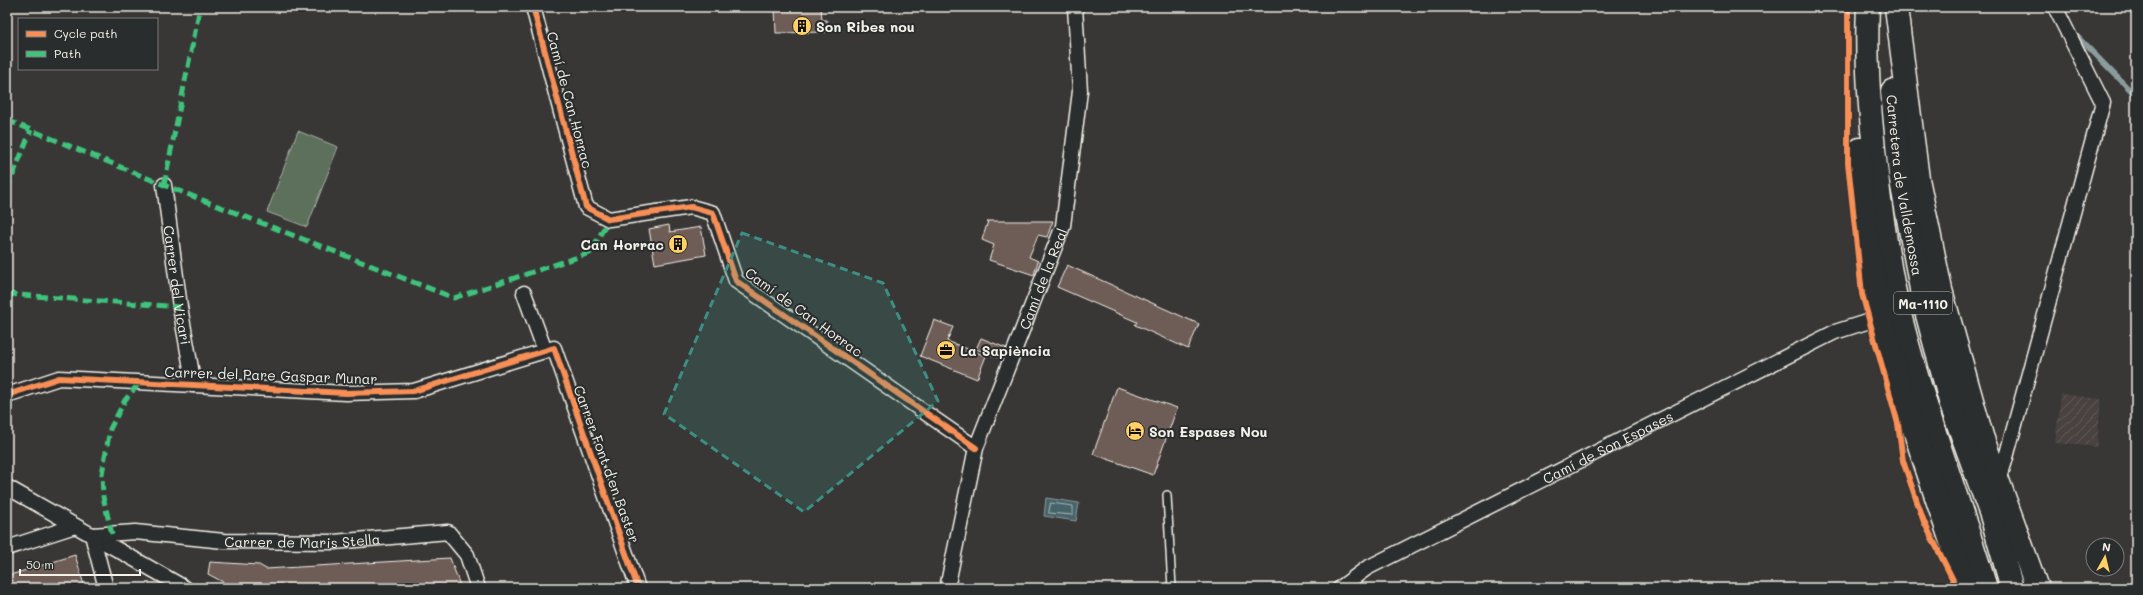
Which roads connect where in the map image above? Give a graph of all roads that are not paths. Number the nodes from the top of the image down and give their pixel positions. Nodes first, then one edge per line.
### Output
1 (533, 7) edge
2 (1075, 7) edge
3 (1868, 7) edge
4 (1892, 7) edge
5 (1896, 7) edge
6 (2055, 7) edge
7 (1867, 36) junction
8 (164, 185) dead end
9 (524, 293) dead end
10 (1882, 317) junction
11 (549, 350) junction
12 (194, 385) junction
13 (7, 395) edge
14 (976, 448) junction
15 (1999, 480) junction
16 (7, 487) edge
17 (1167, 495) dead end
18 (75, 526) junction
19 (92, 535) junction
20 (7, 548) edge
21 (106, 588) edge
22 (185, 588) edge
23 (478, 588) edge
24 (638, 588) edge
25 (947, 588) edge
26 (1172, 588) edge
27 (1340, 588) edge
28 (1966, 588) edge
29 (1986, 588) edge
30 (2012, 588) edge
31 (2037, 588) edge

1 - 14 street, Camí de Can Horrac
2 - 14 street, Camí de la Real
3 - 7 main road, Carretera de Valldemossa / Ma-1110
4 - 30 main road, Carretera de Valldemossa / Ma-1110
5 - 15 main road
6 - 15 street
7 - 10 main road
7 - 29 main road, Carretera de Valldemossa / Ma-1110
8 - 12 street, Carrer del Vicari
9 - 11 street, Carrer Font d'en Baster
10 - 27 street, Camí de Son Espases
10 - 28 main road
11 - 12 street, Carrer del Pare Gaspar Munar
11 - 24 street, Carrer Font d'en Baster
12 - 13 street, Carrer del Pare Gaspar Munar
14 - 25 street, Camí de la Real
15 - 31 main road
16 - 18 street
17 - 26 lane
18 - 19 street
18 - 20 street
19 - 21 street
19 - 22 street
19 - 23 street, Carrer de Maris Stella

